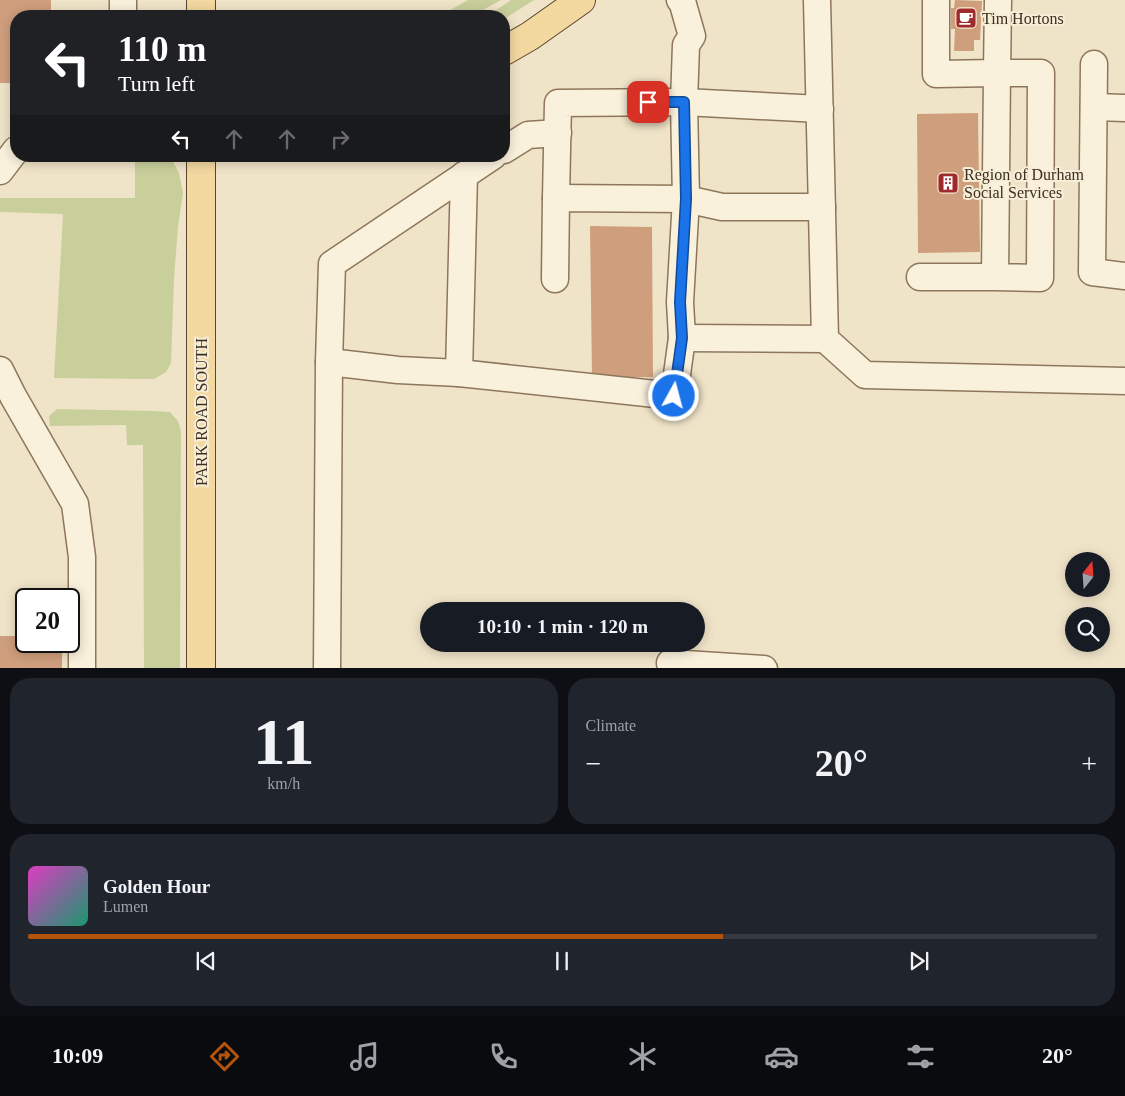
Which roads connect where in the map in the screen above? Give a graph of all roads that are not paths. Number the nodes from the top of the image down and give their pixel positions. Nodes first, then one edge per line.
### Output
1 (581, 0) edge
2 (670, 0) edge
3 (680, 0) edge
4 (817, 0) edge
5 (936, 0) edge
6 (987, 0) edge
7 (998, 0) edge
8 (686, 45) junction
9 (510, 48) edge
10 (1094, 64) dead end
11 (992, 73) junction
12 (684, 102) junction
13 (1094, 106) junction
14 (1125, 108) edge
15 (820, 110) junction
16 (558, 133) junction
17 (510, 146) edge
18 (10, 158) edge
19 (200, 162) edge
20 (485, 162) edge
21 (0, 171) edge
22 (464, 175) junction
23 (556, 198) junction
24 (686, 199) junction
25 (822, 207) junction
26 (1125, 276) edge
27 (920, 277) dead end
28 (995, 278) junction
29 (555, 279) dead end
30 (682, 338) junction
31 (825, 340) junction
32 (329, 362) junction
33 (0, 370) edge
34 (459, 373) junction
35 (1125, 380) edge
36 (670, 663) dead end
37 (82, 668) edge
38 (202, 668) edge
39 (327, 668) edge
40 (764, 668) edge

1 - 9 main road
2 - 8 lane
3 - 8 lane
4 - 15 lane
5 - 11 lane
6 - 11 lane
7 - 11 lane
8 - 12 lane
10 - 13 lane
11 - 28 lane
11 - 28 lane
12 - 15 lane
12 - 16 lane
12 - 24 lane
13 - 14 lane
13 - 26 lane
15 - 25 lane
16 - 17 lane
16 - 23 lane
18 - 21 lane
19 - 38 main road, PARK ROAD SOUTH
20 - 22 lane
22 - 32 lane
22 - 34 lane
23 - 24 lane
23 - 29 lane
24 - 25 lane
24 - 30 lane
25 - 31 lane
27 - 28 lane
30 - 31 lane
30 - 34 lane
31 - 35 lane
32 - 34 lane
32 - 39 lane
33 - 37 lane
36 - 40 lane

